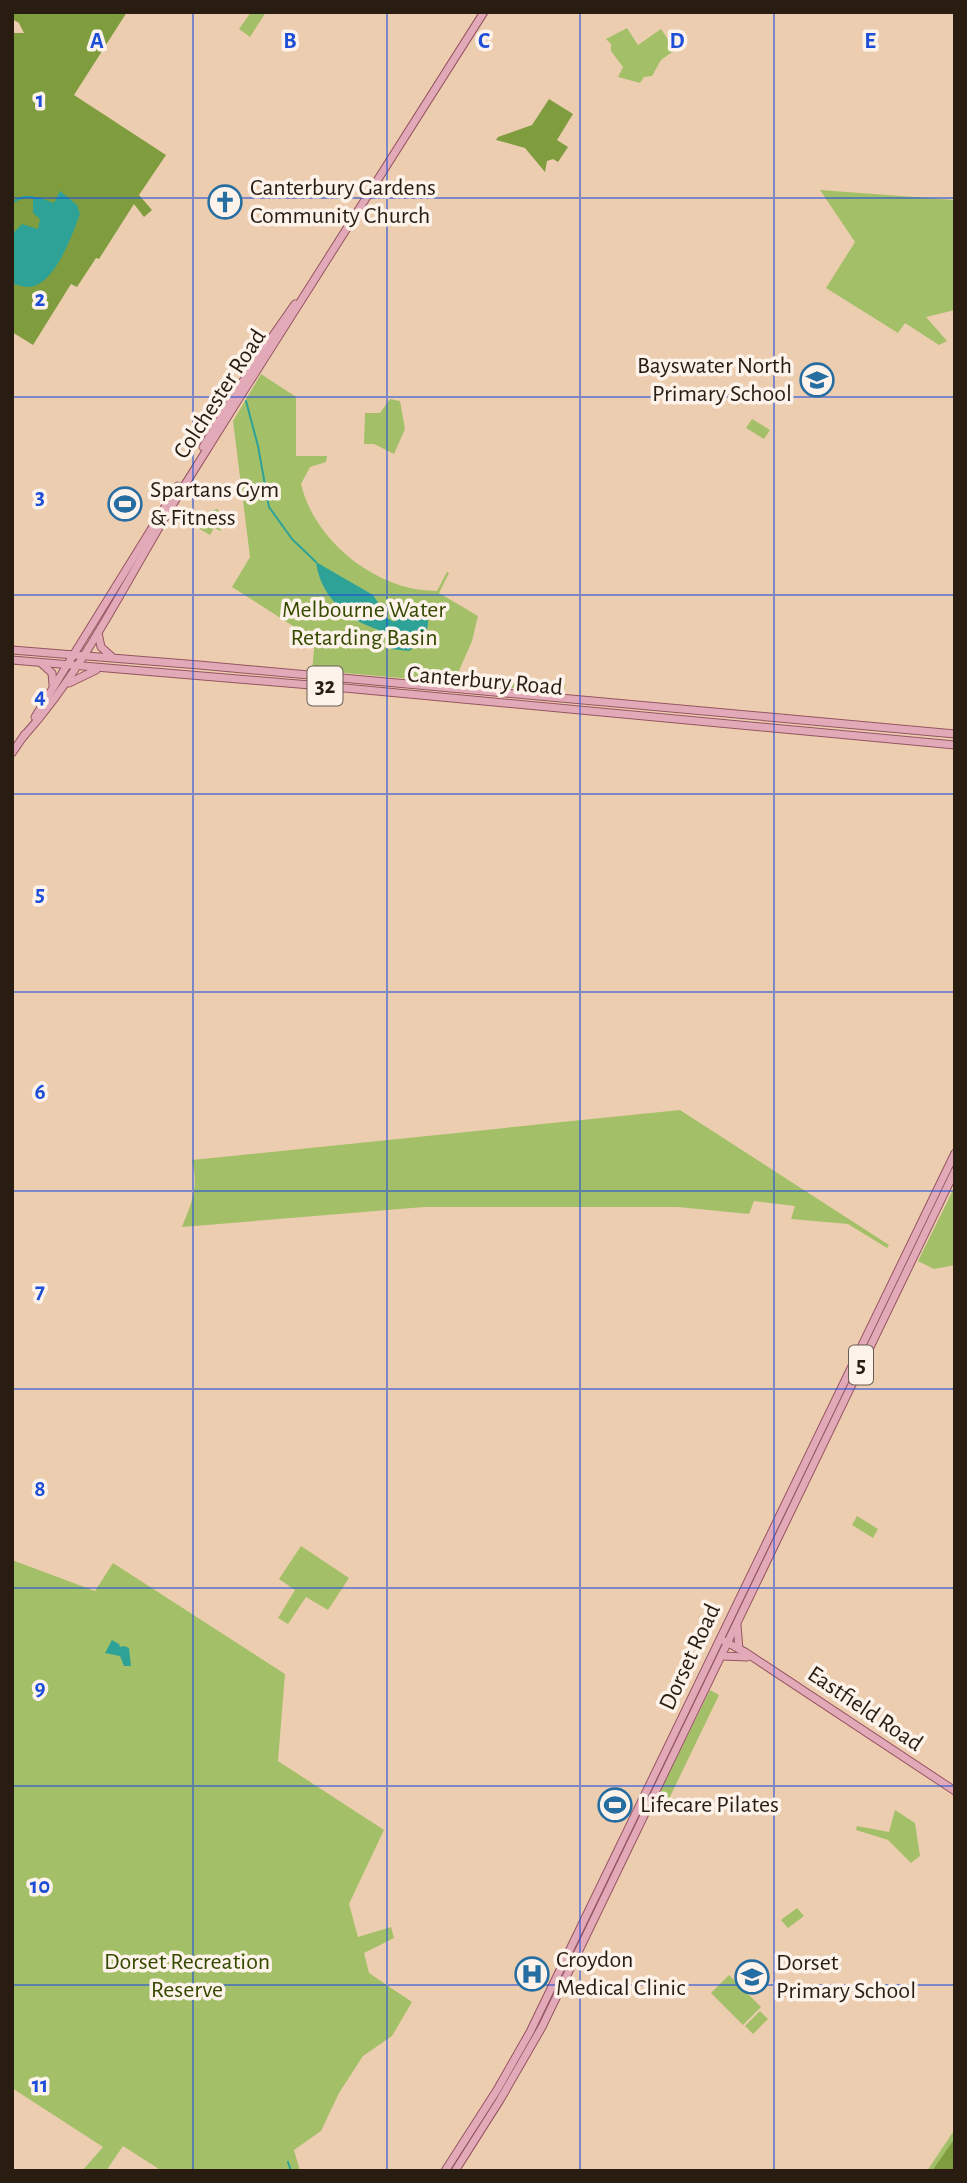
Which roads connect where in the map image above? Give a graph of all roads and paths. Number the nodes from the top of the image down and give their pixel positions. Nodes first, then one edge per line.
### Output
1 (484, 12) edge
2 (311, 283) junction
3 (98, 632) junction
4 (12, 650) edge
5 (74, 656) junction
6 (84, 657) junction
7 (12, 660) edge
8 (118, 660) junction
9 (40, 662) junction
10 (181, 664) junction
11 (68, 665) junction
12 (78, 666) junction
13 (108, 669) junction
14 (181, 675) junction
15 (66, 685) junction
16 (442, 687) junction
17 (52, 690) junction
18 (441, 696) junction
19 (571, 698) junction
20 (571, 708) junction
21 (955, 734) edge
22 (24, 736) junction
23 (955, 745) edge
24 (12, 753) edge
25 (955, 1153) edge
26 (955, 1171) edge
27 (796, 1491) junction
28 (737, 1624) junction
29 (718, 1642) junction
30 (727, 1645) junction
31 (739, 1648) junction
32 (722, 1656) junction
33 (751, 1658) junction
34 (661, 1772) junction
35 (955, 1791) edge
36 (517, 2065) junction
37 (445, 2171) edge
38 (455, 2171) edge

1 - 2 main road, Colchester Road
2 - 3 main road, Colchester Road
2 - 5 main road, Colchester Road
3 - 6 main road, Colchester Road
3 - 8 main road
4 - 5 main road, Canterbury Road / 32
5 - 6 main road, Canterbury Road / 32
5 - 11 main road, Colchester Road
6 - 8 main road, Canterbury Road / 32
6 - 12 main road, Colchester Road
7 - 9 main road, Canterbury Road / 32
8 - 10 main road, Canterbury Road / 32
9 - 11 main road, Canterbury Road / 32
9 - 17 main road
10 - 14 main road
10 - 16 main road, Canterbury Road / 32
11 - 12 main road, Canterbury Road / 32
11 - 17 main road, Colchester Road
12 - 13 main road, Canterbury Road / 32
12 - 15 main road, Colchester Road
13 - 14 main road, Canterbury Road / 32
13 - 15 main road
14 - 18 main road, Canterbury Road / 32
15 - 22 main road, Colchester Road
16 - 18 main road
16 - 19 main road, Canterbury Road / 32
17 - 22 main road, Colchester Road
18 - 20 main road, Canterbury Road / 32
19 - 20 main road
19 - 21 main road, Canterbury Road / 32
20 - 23 main road, Canterbury Road / 32
22 - 24 main road, Colchester Road
25 - 27 main road, Dorset Road / 5
26 - 27 main road, Dorset Road / 5
27 - 28 main road, Dorset Road / 5
27 - 29 main road, Dorset Road / 5
28 - 30 main road, Dorset Road / 5
28 - 31 main road
29 - 30 main road, Eastfield Road
29 - 34 main road, Dorset Road / 5
30 - 31 main road, Eastfield Road
30 - 32 main road, Dorset Road / 5
30 - 33 main road, Eastfield Road
31 - 33 main road, Eastfield Road
32 - 33 main road
32 - 34 main road, Dorset Road / 5
33 - 35 main road, Eastfield Road
34 - 36 main road, Dorset Road / 5
36 - 37 main road, Dorset Road / 5
36 - 38 main road, Dorset Road / 5

